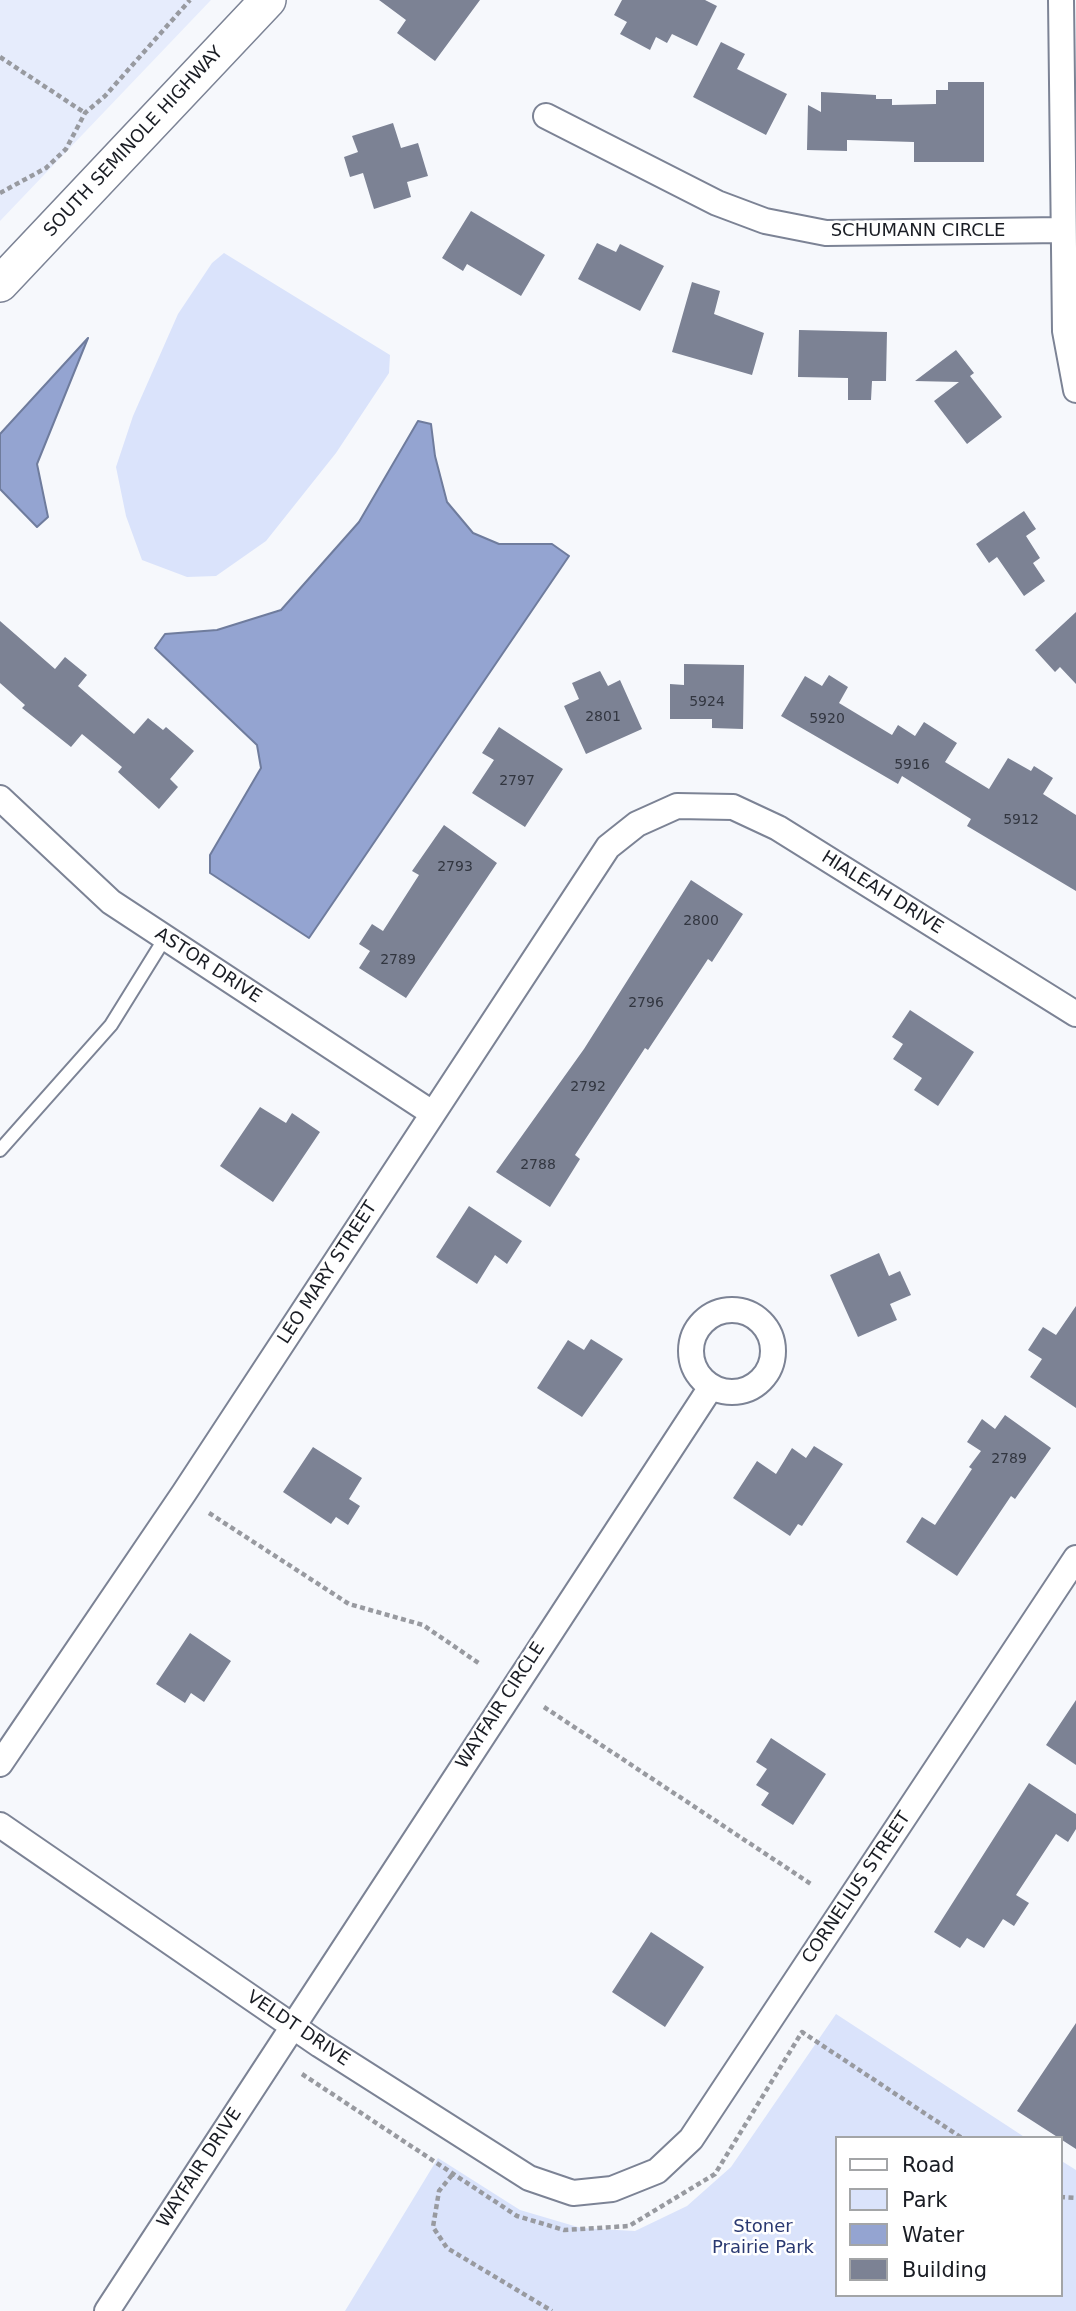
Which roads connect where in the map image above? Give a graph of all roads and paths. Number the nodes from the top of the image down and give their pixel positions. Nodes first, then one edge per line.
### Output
1 (190, 0) edge
2 (268, 0) edge
3 (1061, 0) edge
4 (0, 57) edge
5 (85, 113) junction
6 (546, 116) dead end
7 (0, 192) edge
8 (1062, 230) junction
9 (0, 284) edge
10 (1076, 390) edge
11 (0, 798) edge
12 (677, 806) joint
13 (165, 938) junction
14 (1076, 1014) edge
15 (432, 1114) junction
16 (0, 1150) edge
17 (711, 1387) dead end
18 (209, 1513) dead end
19 (1076, 1558) edge
20 (481, 1664) dead end
21 (544, 1707) dead end
22 (0, 1764) edge
23 (0, 1825) edge
24 (811, 1884) dead end
25 (292, 2025) junction
26 (302, 2074) dead end
27 (959, 2136) edge
28 (452, 2175) junction
29 (612, 2189) joint
30 (107, 2311) edge
31 (552, 2311) edge

1 - 5 path
2 - 9 street, SOUTH SEMINOLE HIGHWAY
3 - 8 street
4 - 5 path
5 - 7 path
6 - 8 street, SCHUMANN CIRCLE
8 - 10 street
11 - 13 street, ASTOR DRIVE
12 - 14 street, HIALEAH DRIVE
12 - 15 street, LEO MARY STREET
13 - 15 street, ASTOR DRIVE
13 - 16 lane
15 - 22 street, LEO MARY STREET
17 - 25 street, WAYFAIR CIRCLE
18 - 20 path
19 - 29 street, CORNELIUS STREET
21 - 24 path
23 - 25 street, VELDT DRIVE
25 - 29 street, VELDT DRIVE
25 - 30 street, WAYFAIR DRIVE
26 - 28 path
27 - 28 path
28 - 31 path

